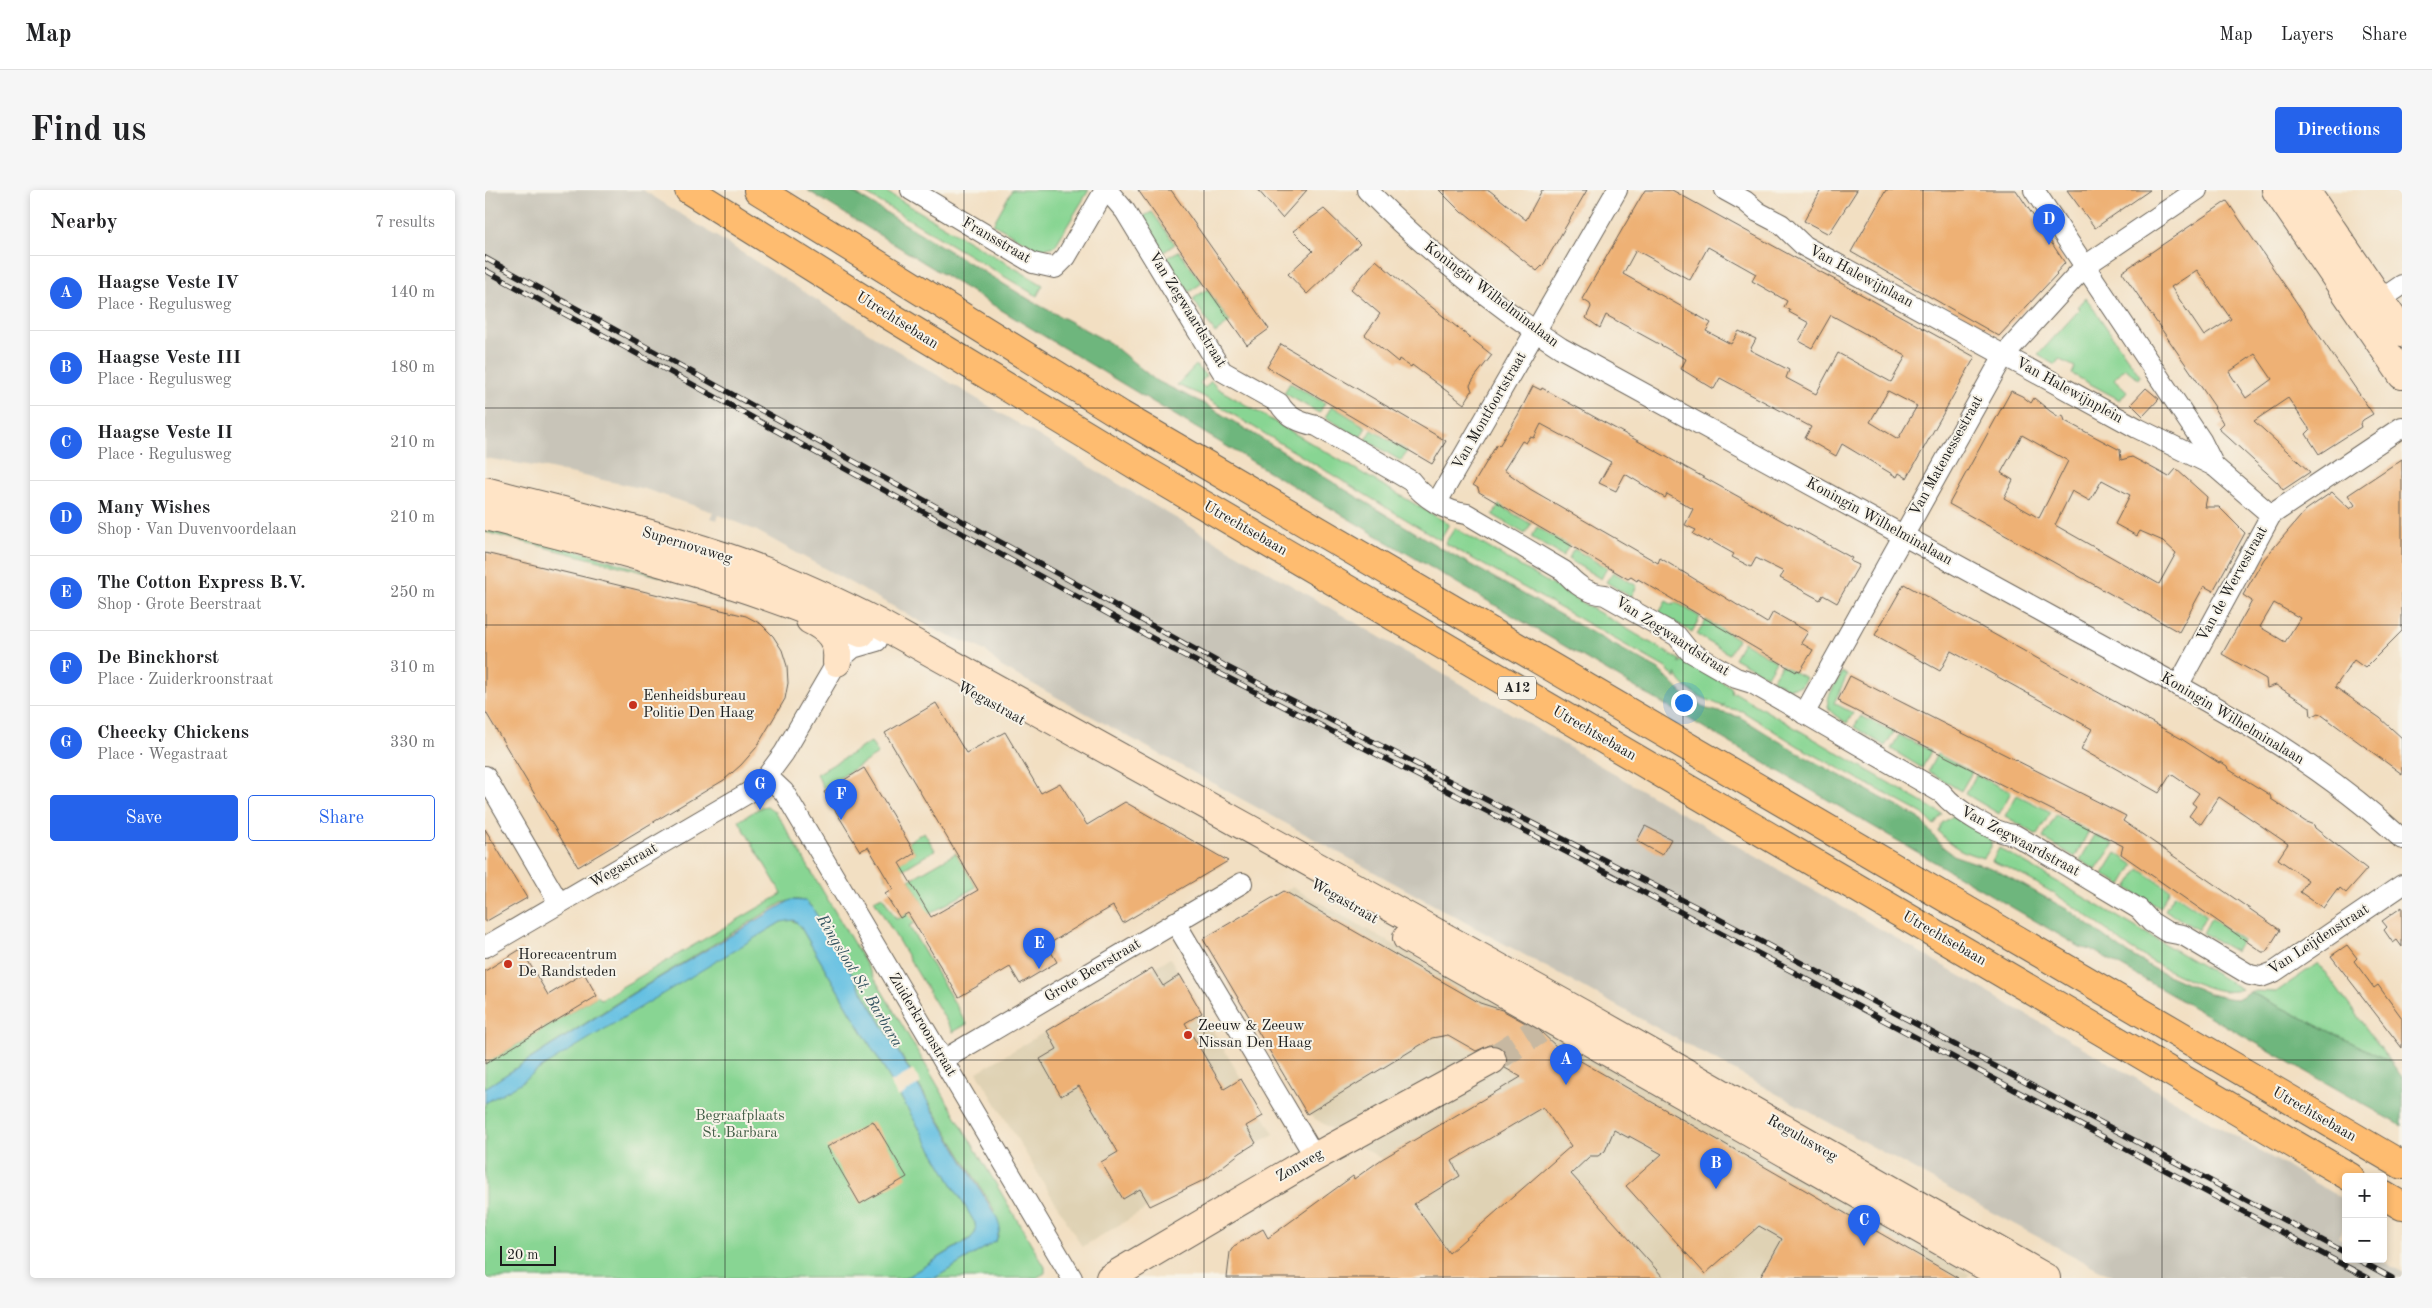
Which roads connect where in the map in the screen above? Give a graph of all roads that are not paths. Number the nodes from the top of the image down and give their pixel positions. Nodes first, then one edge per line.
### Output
1 (689, 190) edge
2 (757, 190) edge
3 (911, 190) edge
4 (1106, 190) edge
5 (1367, 190) edge
6 (1617, 190) edge
7 (1725, 190) edge
8 (2034, 190) edge
9 (2197, 190) edge
10 (2275, 190) edge
11 (2305, 190) edge
12 (2085, 266) junction
13 (2391, 293) edge
14 (1535, 331) junction
15 (2402, 332) edge
16 (2004, 355) junction
17 (2402, 375) edge
18 (2402, 427) edge
19 (2214, 466) junction
20 (485, 491) edge
21 (1437, 502) junction
22 (2271, 515) junction
23 (485, 516) edge
24 (1903, 535) junction
25 (800, 608) junction
26 (879, 632) junction
27 (837, 662) junction
28 (2178, 686) junction
29 (1804, 714) junction
30 (485, 776) edge
31 (767, 776) junction
32 (2402, 839) edge
33 (1242, 883) dead end
34 (2402, 885) edge
35 (559, 903) junction
36 (1175, 922) junction
37 (485, 947) edge
38 (2261, 977) joint
39 (1549, 1017) junction
40 (943, 1060) junction
41 (1492, 1060) tunnel mouth
42 (1315, 1157) junction
43 (2402, 1165) edge
44 (2343, 1173) edge
45 (2387, 1197) edge
46 (2402, 1206) edge
47 (1072, 1278) edge
48 (1110, 1278) edge
49 (2005, 1278) edge
50 (2046, 1278) edge

1 - 44 highway, Utrechtsebaan / A12
2 - 43 highway, Utrechtsebaan / A12
3 - 4 street, Fransstraat
4 - 21 street, Van Zegwaardstraat
5 - 14 street, Koningin Wilhelminalaan
6 - 14 street, Van Montfoortstraat
7 - 16 street, Van Halewijnlaan
8 - 12 street
9 - 12 street
10 - 17 main road
11 - 13 main road
12 - 16 street, Van Halewijnplein
12 - 19 street, Van Halewijnplein
13 - 15 main road
14 - 21 street, Van Montfoortstraat
14 - 24 street, Koningin Wilhelminalaan
16 - 19 street, Van Halewijnplein
16 - 24 street, Van Matenessestraat
18 - 22 street, Van de Wervestraat
19 - 22 street, Van Halewijnplein
20 - 26 main road, Supernovaweg
21 - 29 street, Van Zegwaardstraat
22 - 28 street, Van de Wervestraat
23 - 25 main road, Supernovaweg
24 - 28 street, Koningin Wilhelminalaan
24 - 29 street, Van Matenessestraat
25 - 26 main road, Supernovaweg
25 - 27 main road
26 - 27 street, Wegastraat
26 - 39 main road, Wegastraat
27 - 31 street, Wegastraat
28 - 32 street, Koningin Wilhelminalaan
29 - 38 street, Van Zegwaardstraat
30 - 35 street
31 - 35 street, Wegastraat
31 - 40 street, Zuiderkroonstraat
33 - 36 street, Grote Beerstraat
34 - 38 street, Van Leijdenstraat
35 - 37 street, Wegastraat
36 - 40 street, Grote Beerstraat
36 - 42 street
39 - 49 main road, Regulusweg
39 - 50 main road, Regulusweg
40 - 47 street, Zuiderkroonstraat
41 - 42 main road, Zonweg
42 - 48 main road, Zonweg
45 - 46 highway

